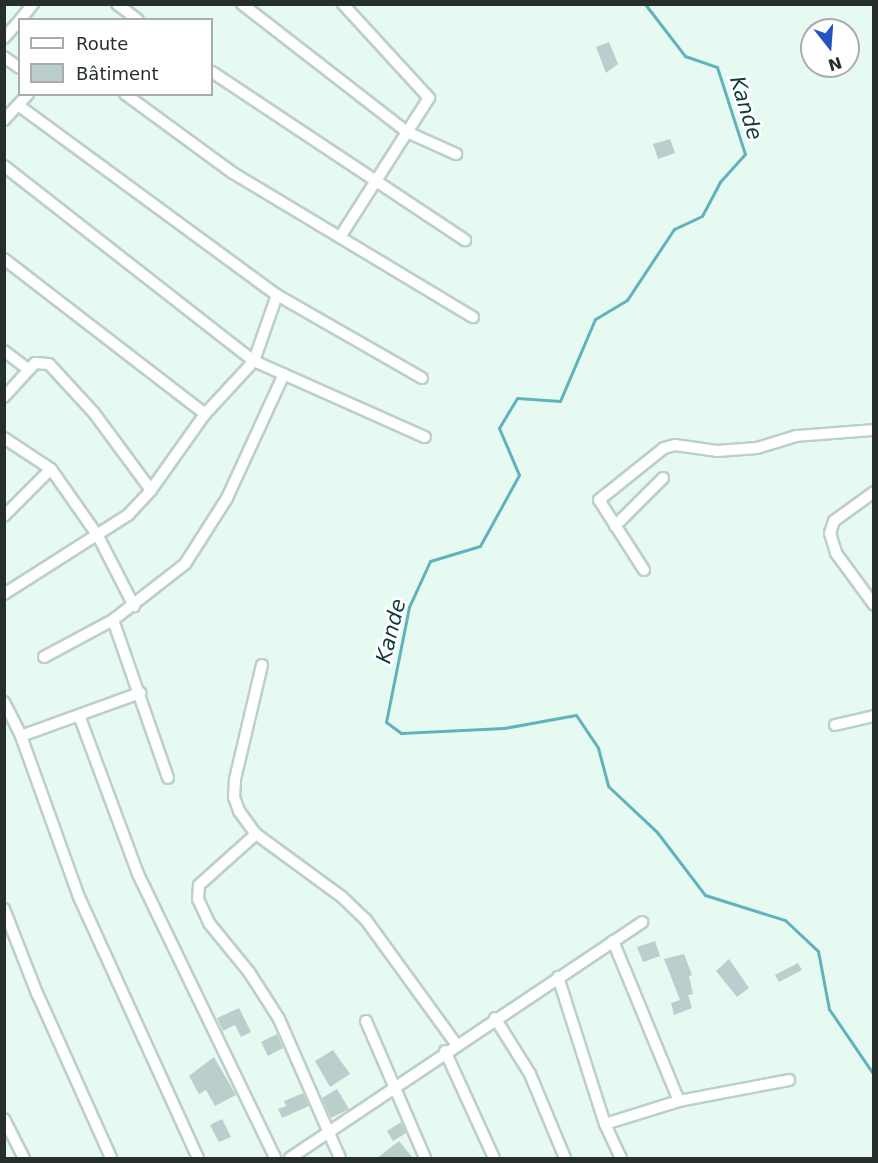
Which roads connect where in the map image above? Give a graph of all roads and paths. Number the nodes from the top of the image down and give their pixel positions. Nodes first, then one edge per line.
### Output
1 (33, 4) edge
2 (117, 4) edge
3 (242, 4) edge
4 (343, 4) edge
5 (22, 18) edge
6 (135, 18) edge
7 (18, 22) edge
8 (4, 38) edge
9 (4, 57) edge
10 (18, 67) edge
11 (213, 73) edge
12 (26, 96) edge
13 (128, 96) edge
14 (18, 105) junction
15 (4, 120) edge
16 (407, 132) junction
17 (456, 154) dead end
18 (4, 166) edge
19 (376, 180) junction
20 (340, 237) junction
21 (465, 240) dead end
22 (4, 258) edge
23 (277, 295) junction
24 (473, 317) dead end
25 (4, 351) edge
26 (254, 361) junction
27 (29, 370) junction
28 (284, 374) junction
29 (422, 378) dead end
30 (4, 397) edge
31 (205, 414) junction
32 (873, 430) edge
33 (425, 437) dead end
34 (4, 438) edge
35 (51, 469) junction
36 (663, 478) dead end
37 (151, 490) junction
38 (873, 492) edge
39 (4, 516) edge
40 (615, 526) junction
41 (98, 536) junction
42 (644, 570) dead end
43 (4, 594) edge
44 (873, 605) edge
45 (134, 606) junction
46 (113, 620) junction
47 (44, 657) dead end
48 (262, 665) dead end
49 (140, 693) junction
50 (4, 702) edge
51 (873, 716) edge
52 (80, 718) junction
53 (835, 725) dead end
54 (21, 736) junction
55 (168, 778) dead end
56 (256, 834) junction
57 (4, 909) edge
58 (642, 922) dead end
59 (614, 941) junction
60 (558, 977) junction
61 (495, 1018) junction
62 (366, 1021) dead end
63 (456, 1044) junction
64 (445, 1051) junction
65 (789, 1080) dead end
66 (392, 1087) junction
67 (678, 1101) junction
68 (4, 1119) edge
69 (605, 1124) junction
70 (328, 1132) junction
71 (24, 1158) edge
72 (111, 1158) edge
73 (198, 1158) edge
74 (275, 1158) edge
75 (290, 1158) edge
76 (340, 1158) edge
77 (425, 1158) edge
78 (494, 1158) edge
79 (565, 1158) edge
80 (621, 1158) edge

1 - 5 street
2 - 6 street
3 - 16 street
4 - 16 street
7 - 8 street
9 - 10 street
11 - 19 street
12 - 14 street
13 - 20 street
14 - 15 street
14 - 23 street
16 - 17 street
16 - 19 street
18 - 26 street
19 - 20 street
19 - 21 street
20 - 24 street
22 - 31 street
23 - 26 street
23 - 29 street
25 - 27 street
26 - 28 street
26 - 31 street
27 - 30 street
27 - 37 street
28 - 33 street
28 - 45 street
31 - 37 street
32 - 40 street
34 - 35 street
35 - 39 street
35 - 41 street
36 - 40 street
37 - 41 street
38 - 44 street
40 - 42 street
41 - 43 street
41 - 45 street
45 - 46 street
46 - 47 street
46 - 49 street
48 - 56 street
49 - 52 street
49 - 55 street
50 - 54 street
51 - 53 street
52 - 54 street
52 - 74 street
54 - 73 street
56 - 63 street
56 - 70 street
57 - 72 street
58 - 59 street
59 - 60 street
59 - 67 street
60 - 61 street
60 - 69 street
61 - 63 street
61 - 79 street
62 - 66 street
63 - 64 street
64 - 66 street
64 - 78 street
65 - 67 street
66 - 70 street
66 - 77 street
67 - 69 street
68 - 71 street
69 - 80 street
70 - 75 street
70 - 76 street

